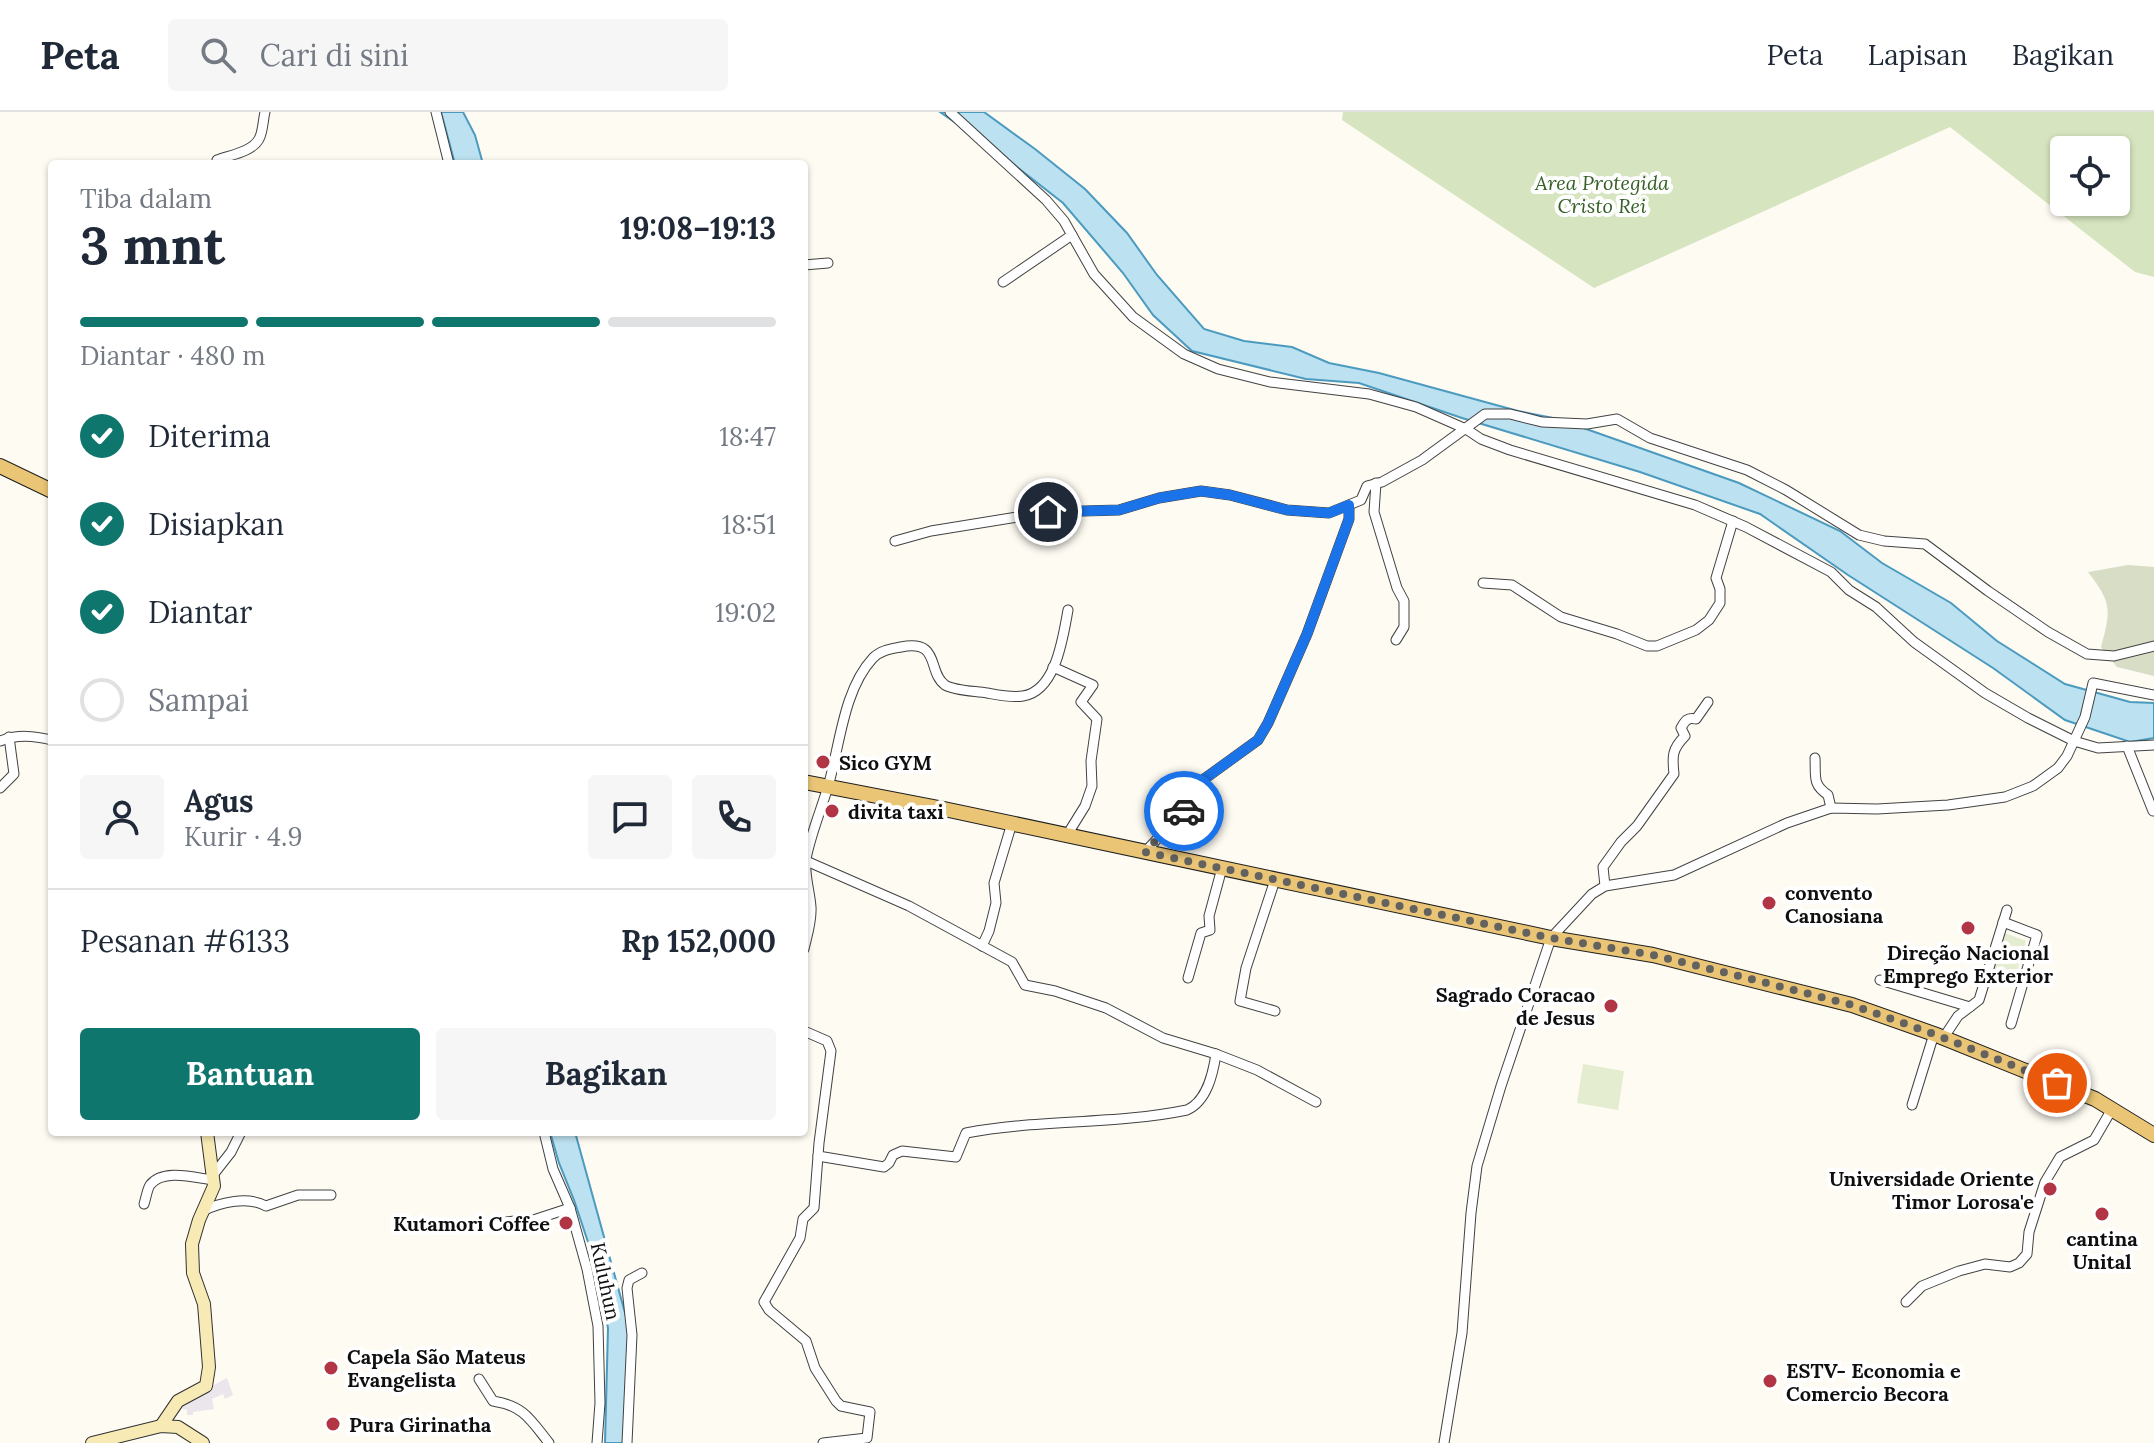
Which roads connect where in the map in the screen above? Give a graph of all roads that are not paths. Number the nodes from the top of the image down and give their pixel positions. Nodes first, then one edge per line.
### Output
1 (265, 112) edge
2 (436, 112) edge
3 (950, 112) edge
4 (217, 160) dead end
5 (448, 160) edge
6 (1072, 235) junction
7 (828, 263) dead end
8 (808, 265) edge
9 (1003, 282) dead end
10 (1466, 429) junction
11 (0, 466) edge
12 (1376, 483) junction
13 (48, 489) edge
14 (1349, 505) junction
15 (1733, 521) junction
16 (895, 541) dead end
17 (1483, 583) dead end
18 (1068, 610) dead end
19 (1396, 640) dead end
20 (2154, 646) edge
21 (1053, 667) junction
22 (2154, 695) edge
23 (1708, 702) dead end
24 (4, 739) edge
25 (48, 739) edge
26 (2074, 741) junction
27 (2154, 745) edge
28 (2127, 746) junction
29 (1815, 758) dead end
30 (808, 783) edge
31 (828, 787) junction
32 (0, 788) edge
33 (1831, 808) junction
34 (2153, 811) edge
35 (1012, 823) junction
36 (1067, 835) junction
37 (808, 851) edge
38 (1145, 852) junction
39 (808, 862) edge
40 (1222, 868) junction
41 (1275, 880) junction
42 (808, 883) edge
43 (1605, 886) junction
44 (2007, 910) dead end
45 (2003, 922) junction
46 (808, 930) edge
47 (1551, 938) junction
48 (982, 946) junction
49 (1188, 978) dead end
50 (1880, 980) dead end
51 (1970, 1007) junction
52 (1275, 1011) dead end
53 (2011, 1024) dead end
54 (808, 1033) edge
55 (1939, 1036) junction
56 (1216, 1054) junction
57 (1316, 1102) dead end
58 (1912, 1105) dead end
59 (2112, 1109) junction
60 (2154, 1135) edge
61 (208, 1136) edge
62 (239, 1136) edge
63 (545, 1136) edge
64 (818, 1156) junction
65 (213, 1177) junction
66 (331, 1195) dead end
67 (144, 1204) dead end
68 (570, 1208) junction
69 (203, 1211) junction
70 (498, 1223) dead end
71 (642, 1273) dead end
72 (1906, 1302) dead end
73 (479, 1379) dead end
74 (161, 1426) junction
75 (132, 1439) edge
76 (92, 1443) edge
77 (203, 1443) edge
78 (549, 1443) edge
79 (597, 1443) edge
80 (627, 1443) edge
81 (823, 1443) edge
82 (1444, 1443) edge

1 - 4 street
2 - 5 street
3 - 6 street
6 - 9 street
6 - 10 street
7 - 8 street
10 - 12 street
10 - 15 street
10 - 20 street
11 - 13 main road
12 - 14 street
12 - 19 street
14 - 16 street
14 - 38 street
15 - 17 street
15 - 26 street
18 - 21 street
21 - 31 street
21 - 36 street
22 - 26 street
23 - 43 street
24 - 25 street
24 - 32 street
26 - 28 street
26 - 33 street
27 - 28 street
28 - 34 street
29 - 33 street
30 - 31 main road
31 - 35 main road
31 - 37 street
33 - 43 street
35 - 36 main road
35 - 48 street
36 - 38 main road
38 - 40 main road
39 - 48 street
40 - 41 main road
40 - 49 street
41 - 47 main road
41 - 52 street
42 - 46 street
43 - 47 street
44 - 45 street
45 - 51 street
45 - 53 street
47 - 55 main road
47 - 82 street
48 - 56 street
50 - 51 street
51 - 55 street
54 - 64 street
55 - 58 street
55 - 59 main road
56 - 57 street
56 - 64 street
59 - 60 main road
59 - 72 street
61 - 65 street
62 - 65 street
63 - 68 street, Kuluhun
64 - 81 street
65 - 67 street
65 - 69 street
66 - 69 street
68 - 70 street
68 - 79 street, Kuluhun
69 - 74 street
71 - 80 street
73 - 78 street
74 - 75 street
74 - 77 street
75 - 76 street

